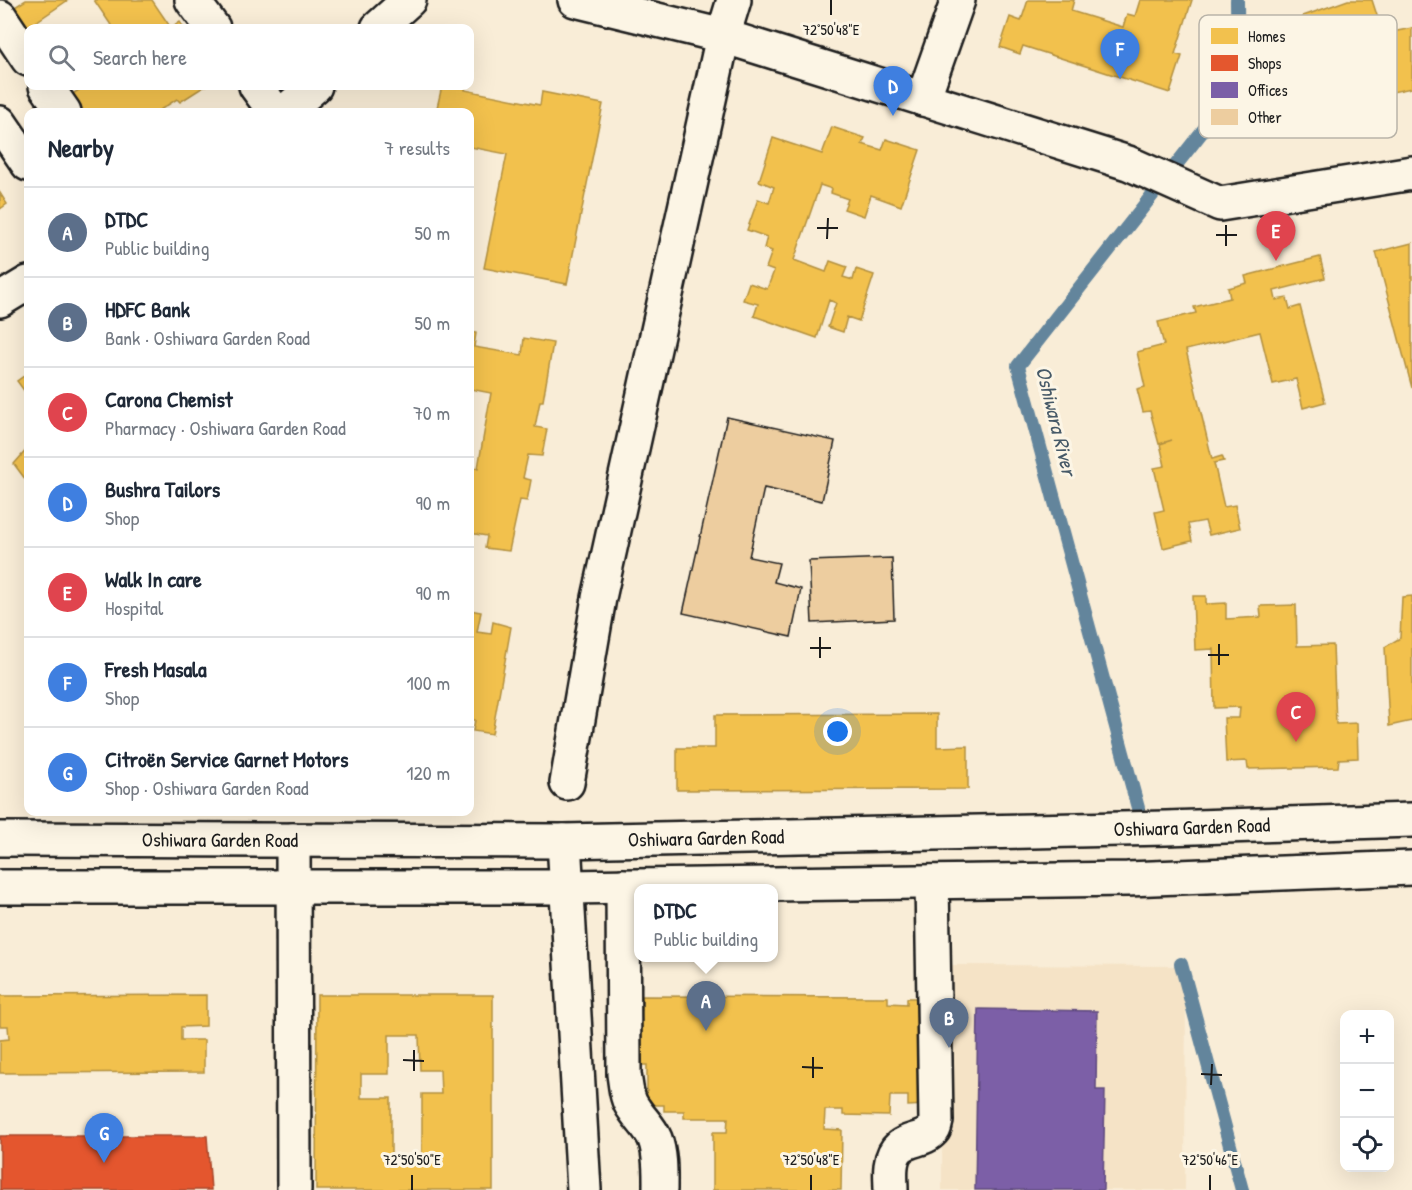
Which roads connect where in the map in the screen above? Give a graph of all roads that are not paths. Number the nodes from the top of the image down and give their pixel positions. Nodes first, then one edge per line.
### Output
1 (192, 0) edge
2 (409, 0) edge
3 (575, 0) edge
4 (734, 0) edge
5 (958, 0) edge
6 (0, 17) edge
7 (210, 24) edge
8 (382, 24) edge
9 (723, 36) junction
10 (24, 53) edge
11 (49, 90) edge
12 (259, 90) edge
13 (310, 90) edge
14 (923, 99) junction
15 (61, 108) edge
16 (272, 108) edge
17 (290, 108) edge
18 (0, 123) edge
19 (24, 158) edge
20 (1412, 173) edge
21 (24, 285) edge
22 (0, 300) edge
23 (567, 783) dead end
24 (1412, 819) edge
25 (0, 839) edge
26 (293, 840) junction
27 (564, 841) junction
28 (1412, 868) edge
29 (932, 882) junction
30 (778, 884) edge
31 (623, 886) junction
32 (634, 886) edge
33 (0, 887) edge
34 (292, 887) junction
35 (568, 888) junction
36 (294, 1190) edge
37 (584, 1190) edge
38 (660, 1190) edge
39 (891, 1190) edge

1 - 7 street
2 - 8 street
3 - 9 street
4 - 9 street
5 - 14 street
6 - 10 street
9 - 14 street
9 - 23 street
11 - 15 street
12 - 16 street
13 - 17 street
14 - 20 street
18 - 19 street
21 - 22 street
24 - 27 street, Oshiwara Garden Road
25 - 26 street, Oshiwara Garden Road
26 - 27 street, Oshiwara Garden Road
26 - 34 street
27 - 35 street
28 - 29 street
29 - 30 street
29 - 39 street
31 - 32 street
31 - 35 street
31 - 38 street
33 - 34 street
34 - 35 street
34 - 36 street
35 - 37 street

